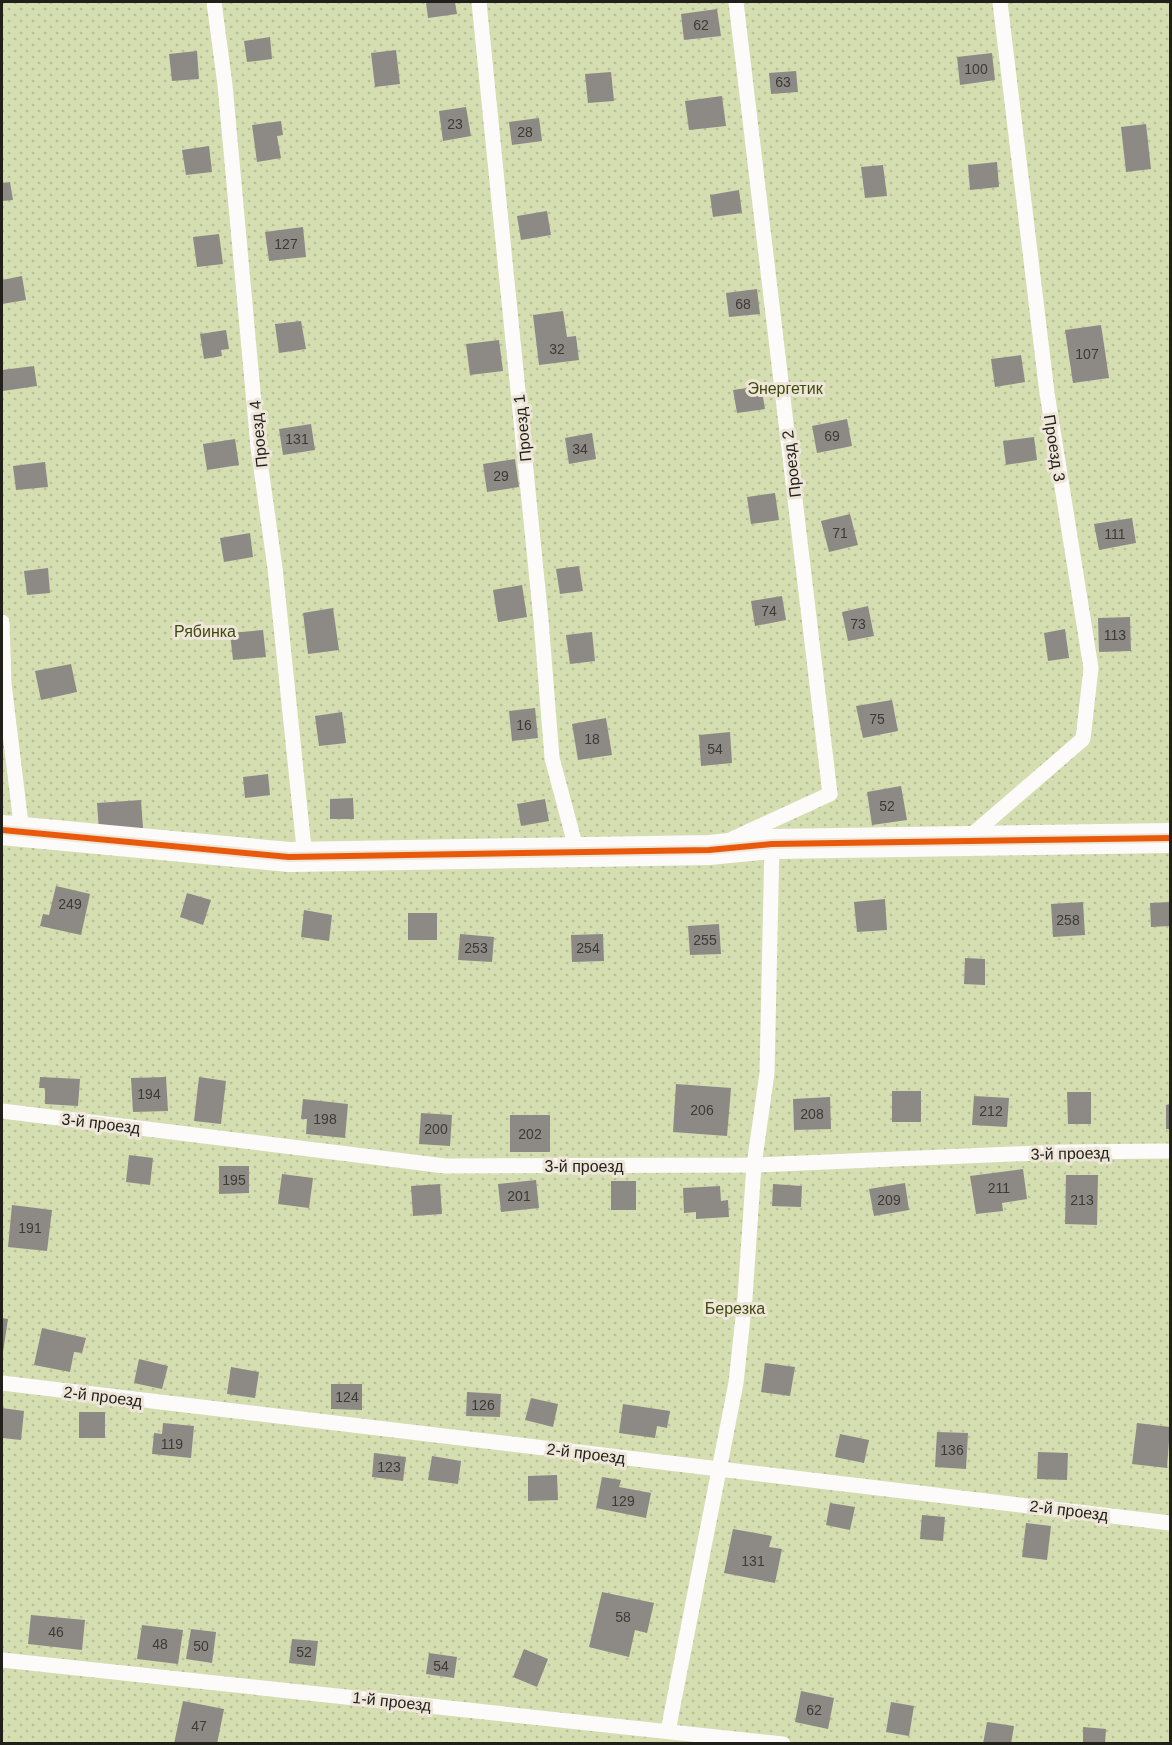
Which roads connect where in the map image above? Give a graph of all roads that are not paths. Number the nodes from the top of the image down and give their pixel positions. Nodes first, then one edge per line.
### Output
1 (214, 2) edge
2 (479, 2) edge
3 (736, 2) edge
4 (1000, 2) edge
5 (2, 622) edge
6 (12, 831) edge
7 (1170, 838) edge
8 (964, 841) junction
9 (772, 844) junction
10 (709, 850) junction
11 (576, 852) junction
12 (289, 857) junction
13 (2, 1111) edge
14 (1170, 1151) edge
15 (754, 1165) junction
16 (2, 1383) edge
17 (719, 1469) junction
18 (1170, 1522) edge
19 (2, 1660) edge
20 (668, 1731) junction
21 (783, 1743) edge

1 - 12 lane, Проезд 4
2 - 11 lane, Проезд 1
3 - 10 lane, Проезд 2
4 - 8 lane, Проезд 3
5 - 6 lane
6 - 12 street
7 - 8 street
8 - 9 street
9 - 10 street
9 - 15 lane
10 - 11 street
11 - 12 street
13 - 15 lane, 3-й проезд
14 - 15 lane, 3-й проезд
15 - 17 lane
16 - 17 lane, 2-й проезд
17 - 18 lane, 2-й проезд
17 - 20 lane
19 - 20 lane, 1-й проезд
20 - 21 lane, 1-й проезд

